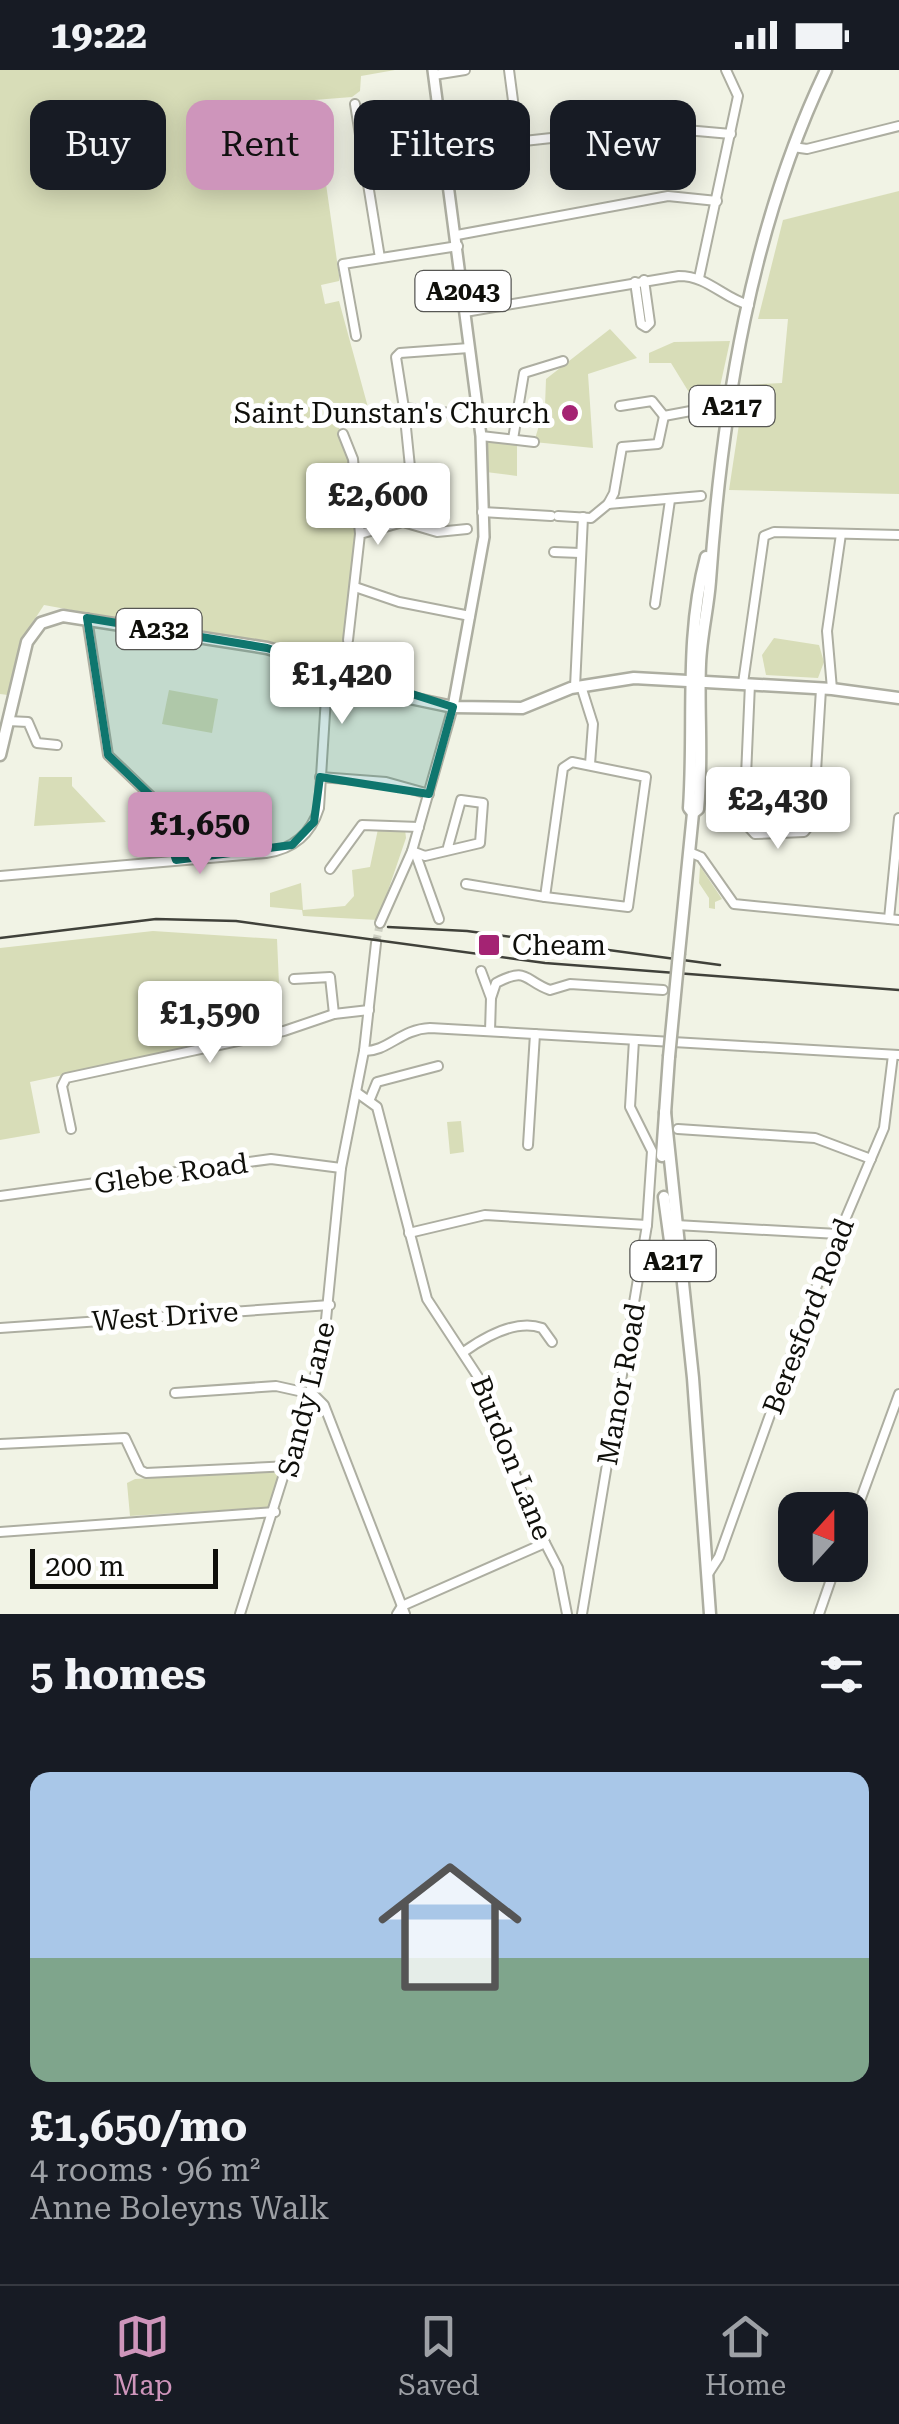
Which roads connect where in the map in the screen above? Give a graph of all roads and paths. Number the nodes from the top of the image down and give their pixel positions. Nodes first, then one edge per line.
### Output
1 (465, 70) edge
2 (509, 70) edge
3 (727, 70) edge
4 (826, 70) edge
5 (434, 72) edge
6 (899, 126) edge
7 (731, 134) junction
8 (793, 147) junction
9 (369, 190) edge
10 (717, 201) junction
11 (457, 240) junction
12 (380, 258) junction
13 (699, 278) junction
14 (640, 281) junction
15 (749, 305) junction
16 (465, 312) junction
17 (356, 336) dead end
18 (469, 348) junction
19 (563, 361) dead end
20 (620, 406) dead end
21 (712, 406) dead end
22 (404, 408) junction
23 (478, 416) junction
24 (664, 416) junction
25 (343, 434) dead end
26 (481, 436) junction
27 (513, 439) junction
28 (534, 442) dead end
29 (410, 466) dead end
30 (701, 496) dead end
31 (670, 500) junction
32 (608, 504) junction
33 (482, 512) junction
34 (584, 518) junction
35 (467, 529) dead end
36 (360, 534) junction
37 (841, 534) junction
38 (899, 535) edge
39 (554, 552) dead end
40 (580, 553) junction
41 (355, 587) junction
42 (655, 604) dead end
43 (470, 616) junction
44 (87, 618) junction
45 (348, 640) dead end
46 (328, 666) junction
47 (695, 681) junction
48 (578, 686) junction
49 (748, 686) junction
50 (827, 689) junction
51 (899, 698) edge
52 (453, 707) junction
53 (8, 721) junction
54 (57, 745) dead end
55 (0, 755) edge
56 (590, 764) junction
57 (320, 777) junction
58 (428, 794) junction
59 (899, 818) edge
60 (419, 827) junction
61 (448, 847) junction
62 (690, 852) junction
63 (414, 853) junction
64 (176, 860) junction
65 (330, 868) dead end
66 (0, 876) edge
67 (466, 884) dead end
68 (545, 897) junction
69 (736, 904) junction
70 (717, 905) dead end
71 (439, 919) dead end
72 (894, 919) edge
73 (380, 922) tunnel mouth
74 (376, 943) tunnel mouth
75 (481, 971) dead end
76 (294, 979) dead end
77 (496, 981) junction
78 (664, 990) dead end
79 (369, 1010) junction
80 (334, 1014) junction
81 (490, 1031) junction
82 (535, 1034) junction
83 (634, 1040) junction
84 (363, 1055) junction
85 (896, 1055) edge
86 (438, 1066) dead end
87 (374, 1070) dead end
88 (375, 1084) junction
89 (356, 1092) junction
90 (370, 1099) junction
91 (72, 1129) dead end
92 (678, 1129) dead end
93 (528, 1145) dead end
94 (871, 1159) junction
95 (341, 1168) junction
96 (0, 1196) edge
97 (647, 1229) junction
98 (673, 1229) junction
99 (409, 1233) junction
100 (838, 1234) junction
101 (330, 1305) junction
102 (0, 1328) edge
103 (552, 1342) dead end
104 (465, 1351) junction
105 (187, 1392) junction
106 (175, 1393) dead end
107 (312, 1394) junction
108 (899, 1394) edge
109 (183, 1405) dead end
110 (0, 1444) edge
111 (290, 1466) junction
112 (863, 1492) edge
113 (275, 1512) junction
114 (0, 1532) edge
115 (545, 1543) junction
116 (708, 1574) junction
117 (830, 1582) edge
118 (402, 1611) edge
119 (240, 1614) edge
120 (566, 1614) edge
121 (582, 1614) edge
122 (710, 1614) edge
123 (818, 1614) edge

1 - 5 street
2 - 7 street
3 - 7 street
4 - 8 highway, A217
5 - 11 main road, A2043
6 - 8 street
7 - 10 street
8 - 15 highway, A217
9 - 12 street
10 - 11 street
10 - 13 street
11 - 12 street
11 - 16 main road, A2043
12 - 17 street
13 - 14 street
13 - 15 street
14 - 14 street
14 - 16 street
15 - 47 highway, A217
16 - 18 main road, A2043
18 - 22 street
18 - 23 main road, A2043
19 - 27 street
20 - 24 street
21 - 24 street
22 - 23 street
22 - 29 street
23 - 26 main road, A2043
24 - 32 street
25 - 36 street
26 - 27 street
26 - 33 main road, A2043
27 - 28 street
30 - 31 street
31 - 32 street
31 - 42 street
32 - 34 street
33 - 34 street
33 - 43 main road, A2043
34 - 40 street
35 - 36 street
36 - 41 street
37 - 38 street
37 - 49 street
37 - 50 street
39 - 40 street
40 - 48 street
41 - 43 street
41 - 45 street
43 - 52 main road, A2043
44 - 46 highway, A232
44 - 53 highway, A232
44 - 64 street
46 - 52 highway, A232
46 - 57 street
47 - 48 highway, A232
47 - 49 highway, A232
47 - 62 highway, A217
48 - 52 highway, A232
48 - 56 street
49 - 50 highway, A232
49 - 50 street
50 - 51 highway, A232
52 - 58 street
53 - 54 street
53 - 55 highway, A232
56 - 68 street
56 - 68 street
57 - 58 street
57 - 64 street
58 - 60 street
59 - 72 street
60 - 63 street
60 - 65 street
61 - 61 street
61 - 63 street
62 - 69 street
62 - 98 highway, A217, bridge
63 - 71 street
63 - 73 street
64 - 66 street
67 - 68 street
69 - 70 street
69 - 72 street
74 - 79 street, Sandy Lane
75 - 77 street
76 - 80 street
77 - 78 street
77 - 81 street
79 - 80 street
79 - 84 street, Sandy Lane
80 - 91 street
81 - 82 street
81 - 84 street
82 - 83 street
82 - 93 street
83 - 85 street
83 - 97 street, Manor Road
84 - 89 street, Sandy Lane
85 - 94 street, Beresford Road
86 - 88 street
87 - 88 street
88 - 90 street
89 - 90 street
89 - 95 street, Sandy Lane
90 - 99 street, Burdon Lane
92 - 94 street
94 - 100 street, Beresford Road
95 - 96 street, Glebe Road
95 - 101 street, Sandy Lane
97 - 98 street
97 - 99 street
97 - 121 street, Manor Road
98 - 100 street
98 - 116 highway, A217
99 - 104 street, Burdon Lane
100 - 116 street, Beresford Road
101 - 102 street, West Drive
101 - 107 street, Sandy Lane
103 - 104 street
104 - 115 street, Burdon Lane
105 - 106 street
105 - 107 street
105 - 109 street
107 - 111 street, Sandy Lane
107 - 118 street
108 - 112 street
110 - 111 street
111 - 113 street, Sandy Lane
113 - 114 street
113 - 119 street, Sandy Lane
115 - 118 street
115 - 120 street, Burdon Lane
116 - 122 highway, A217
117 - 123 street

